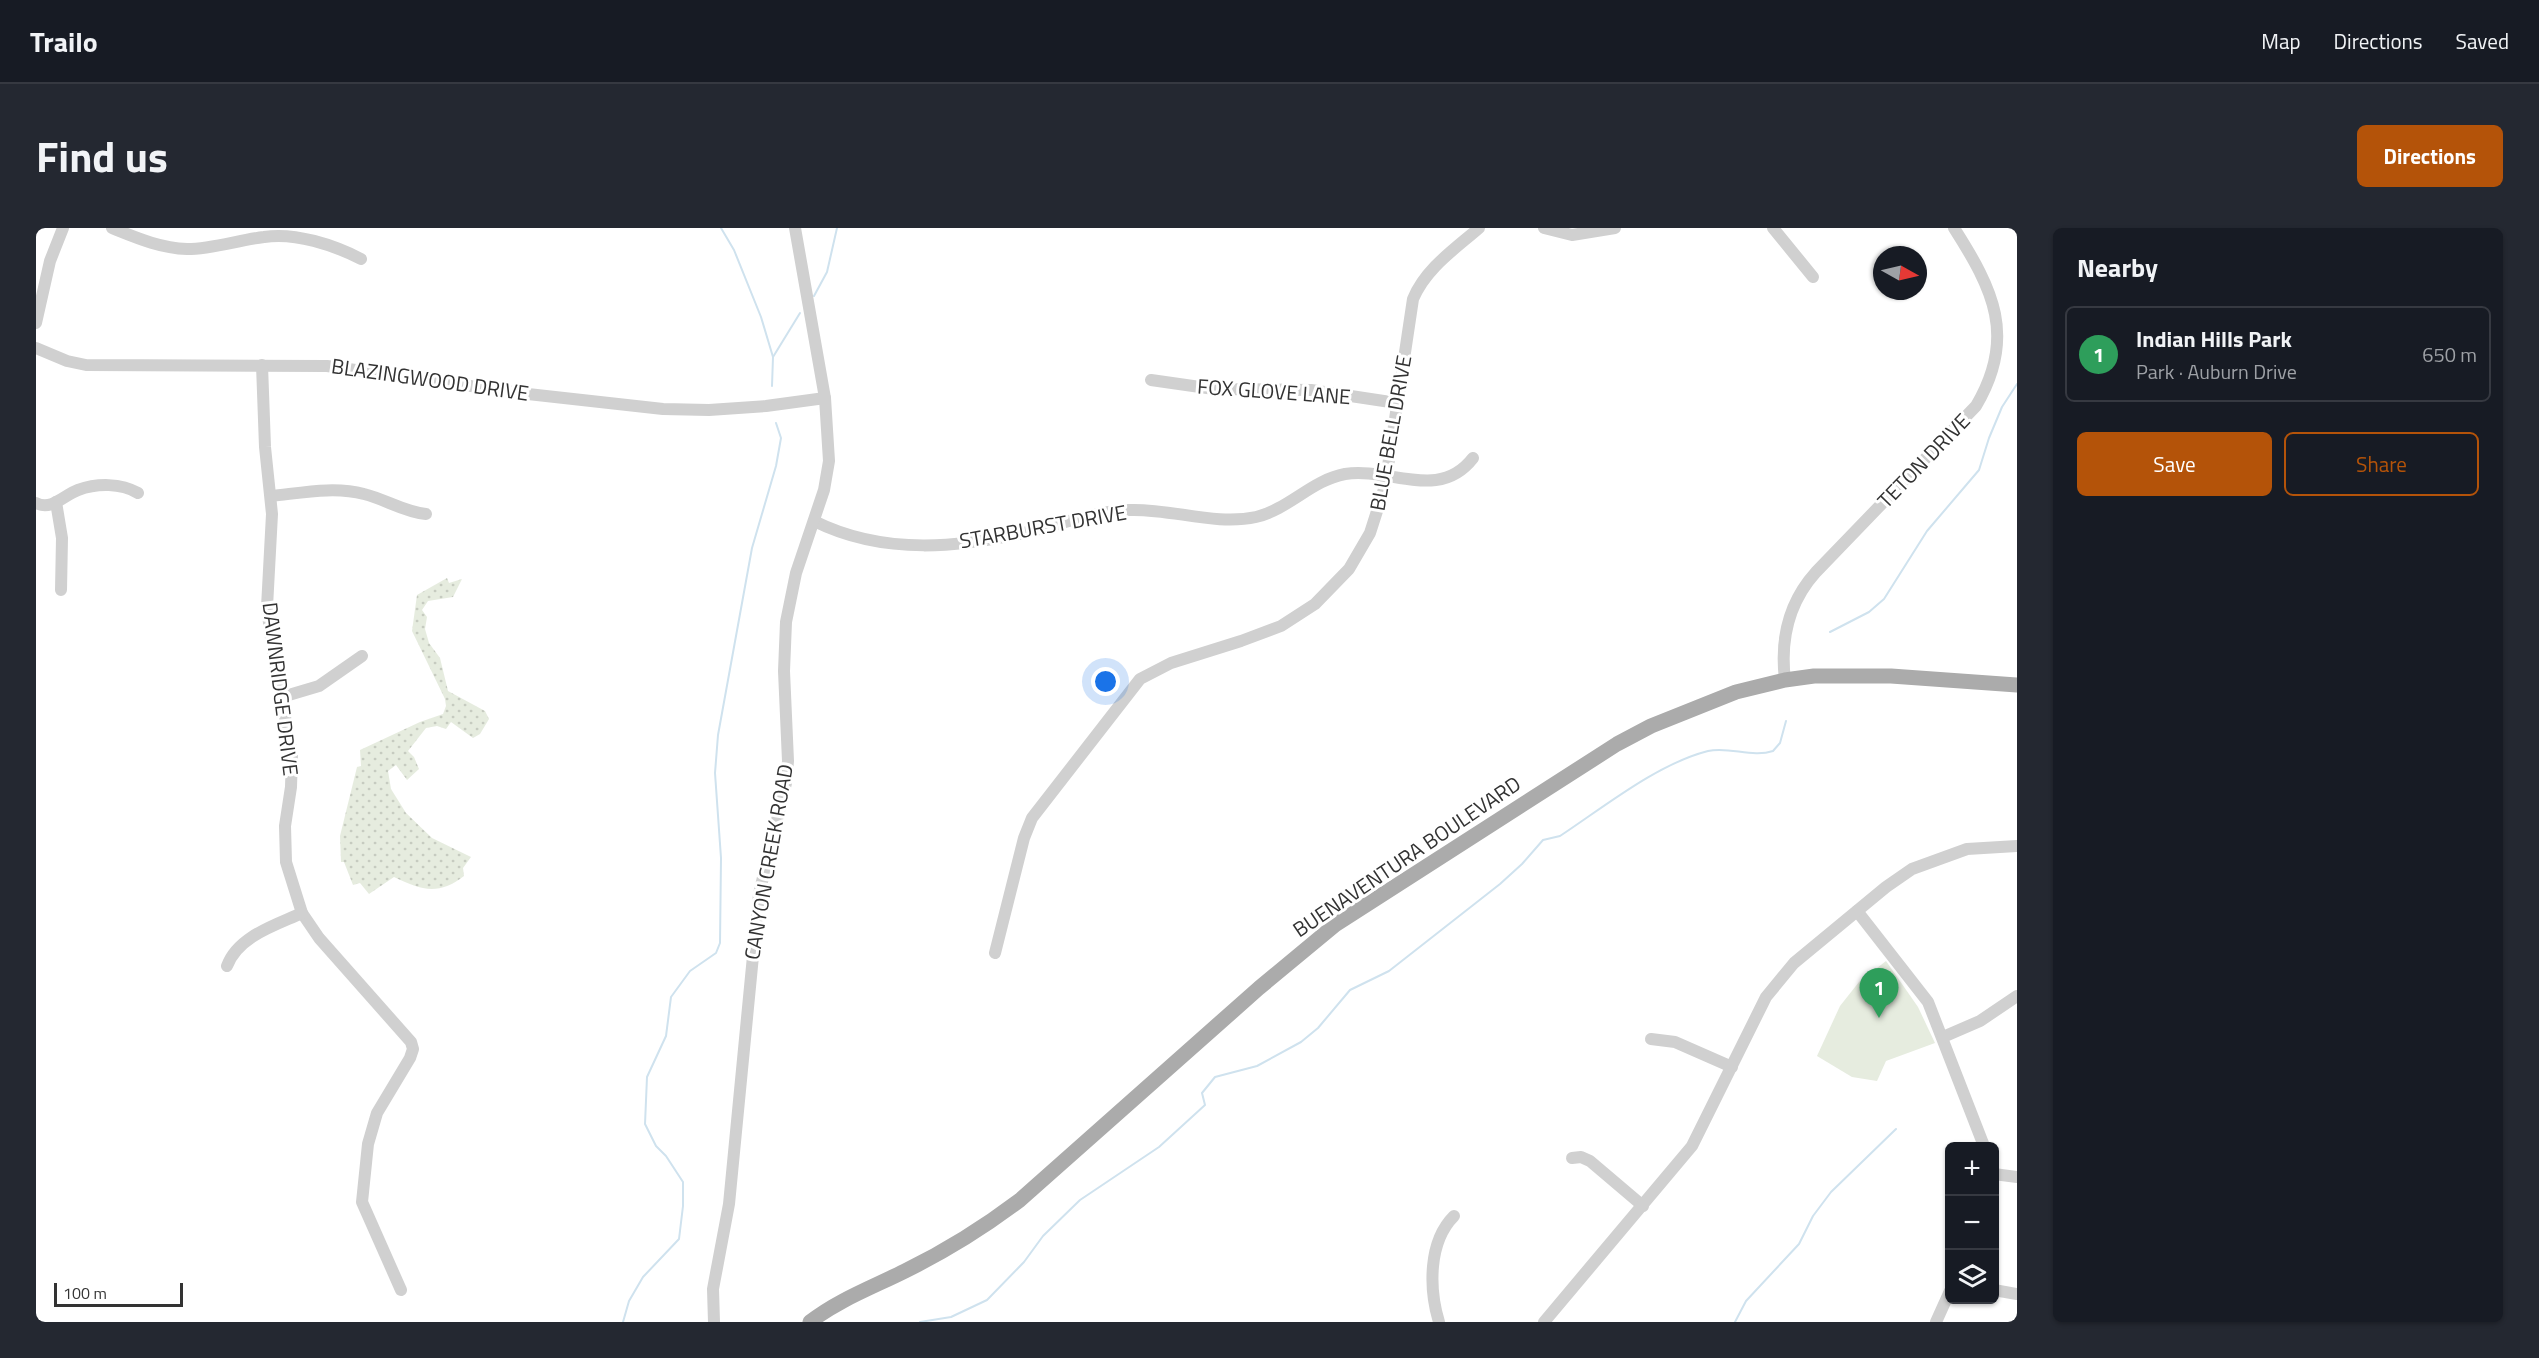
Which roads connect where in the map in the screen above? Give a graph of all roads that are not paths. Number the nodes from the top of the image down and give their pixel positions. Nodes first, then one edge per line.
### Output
1 (63, 228) edge
2 (112, 228) edge
3 (795, 228) edge
4 (1479, 228) edge
5 (1544, 228) edge
6 (1615, 228) edge
7 (1773, 228) edge
8 (1954, 228) edge
9 (361, 259) dead end
10 (1813, 277) dead end
11 (36, 322) edge
12 (36, 348) edge
13 (262, 365) junction
14 (1151, 380) dead end
15 (825, 398) junction
16 (1397, 403) junction
17 (1473, 458) dead end
18 (1387, 476) junction
19 (138, 493) dead end
20 (271, 496) junction
21 (56, 502) junction
22 (36, 503) edge
23 (426, 514) dead end
24 (814, 522) junction
25 (61, 590) dead end
26 (362, 656) dead end
27 (1785, 680) junction
28 (2017, 685) edge
29 (282, 698) junction
30 (2017, 846) edge
31 (1857, 911) junction
32 (302, 913) junction
33 (995, 953) dead end
34 (227, 966) dead end
35 (2017, 996) edge
36 (1943, 1037) junction
37 (1651, 1039) dead end
38 (1732, 1067) junction
39 (1982, 1142) edge
40 (1572, 1158) dead end
41 (1999, 1175) edge
42 (2017, 1177) edge
43 (1643, 1206) junction
44 (1454, 1216) dead end
45 (400, 1290) dead end
46 (1999, 1291) edge
47 (2017, 1294) edge
48 (1945, 1302) edge
49 (714, 1322) edge
50 (810, 1322) edge
51 (1439, 1322) edge
52 (1544, 1322) edge
53 (1936, 1322) edge

1 - 11 street
2 - 9 street
3 - 15 street, CANYON CREEK ROAD
4 - 16 street, BLUE BELL DRIVE
5 - 6 street
7 - 10 street
8 - 27 street, TETON DRIVE
12 - 13 street, BLAZINGWOOD DRIVE
13 - 15 street, BLAZINGWOOD DRIVE
13 - 20 street, DAWNRIDGE DRIVE
14 - 16 street, FOX GLOVE LANE
15 - 24 street, CANYON CREEK ROAD
16 - 18 street, BLUE BELL DRIVE
17 - 18 street, STARBURST DRIVE
18 - 24 street, STARBURST DRIVE
18 - 33 street, BLUE BELL DRIVE
19 - 21 street
20 - 23 street
20 - 29 street, DAWNRIDGE DRIVE
21 - 22 street
21 - 25 street
24 - 49 street, CANYON CREEK ROAD
26 - 29 street
27 - 28 main road, BUENAVENTURA BOULEVARD
27 - 50 main road, BUENAVENTURA BOULEVARD
29 - 32 street, DAWNRIDGE DRIVE
30 - 31 street
31 - 36 street
31 - 38 street
32 - 34 street
32 - 45 street, DAWNRIDGE DRIVE
35 - 36 street
36 - 39 street
37 - 38 street
38 - 43 street
40 - 43 street
41 - 42 street
43 - 52 street
44 - 51 street
46 - 47 street
48 - 53 street

